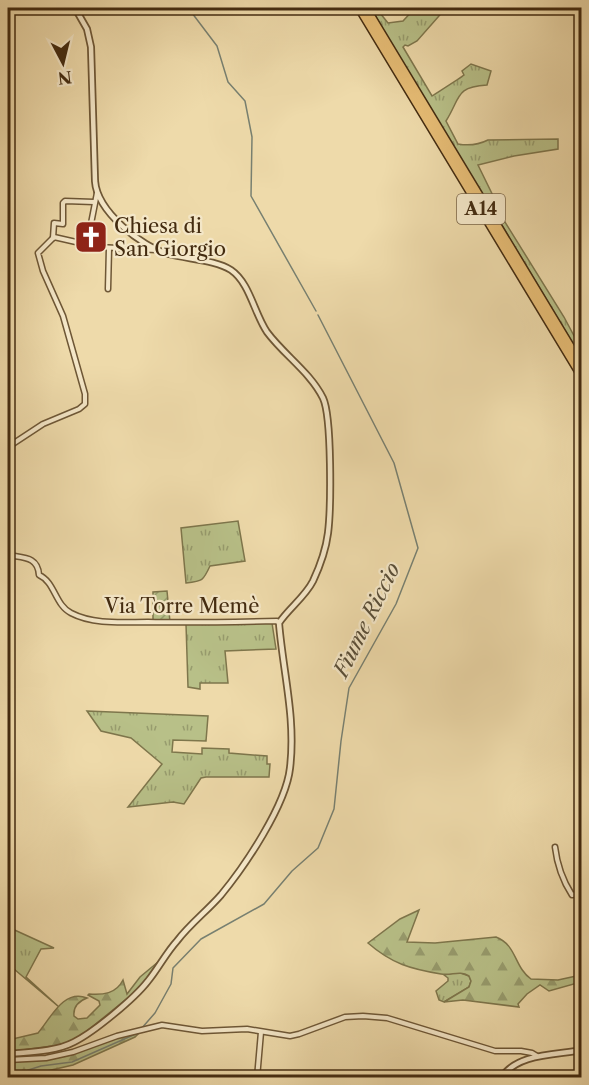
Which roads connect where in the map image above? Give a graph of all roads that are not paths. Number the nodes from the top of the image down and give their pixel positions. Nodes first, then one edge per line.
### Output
1 (75, 8) edge
2 (359, 8) edge
3 (366, 8) edge
4 (382, 40) junction
5 (97, 193) junction
6 (94, 202) junction
7 (53, 238) junction
8 (87, 244) junction
9 (109, 248) junction
10 (158, 250) junction
11 (108, 289) dead end
12 (582, 366) edge
13 (582, 377) edge
14 (8, 447) edge
15 (8, 555) edge
16 (279, 623) junction
17 (555, 847) dead end
18 (582, 893) edge
19 (261, 1032) junction
20 (582, 1050) edge
21 (8, 1054) edge
22 (537, 1057) junction
23 (8, 1060) edge
24 (257, 1077) edge
25 (501, 1077) edge

1 - 5 street
2 - 4 highway, A14
3 - 4 highway, A14
4 - 12 highway, A14
4 - 13 highway, A14
5 - 6 street
5 - 10 street
6 - 7 street
6 - 8 street
7 - 8 street
7 - 14 street
8 - 9 street
9 - 10 street
9 - 11 street
10 - 16 street
15 - 16 street, Via Torre Memè
16 - 21 street
17 - 18 street
19 - 22 street
19 - 23 street
19 - 24 street
20 - 22 street
22 - 25 street

